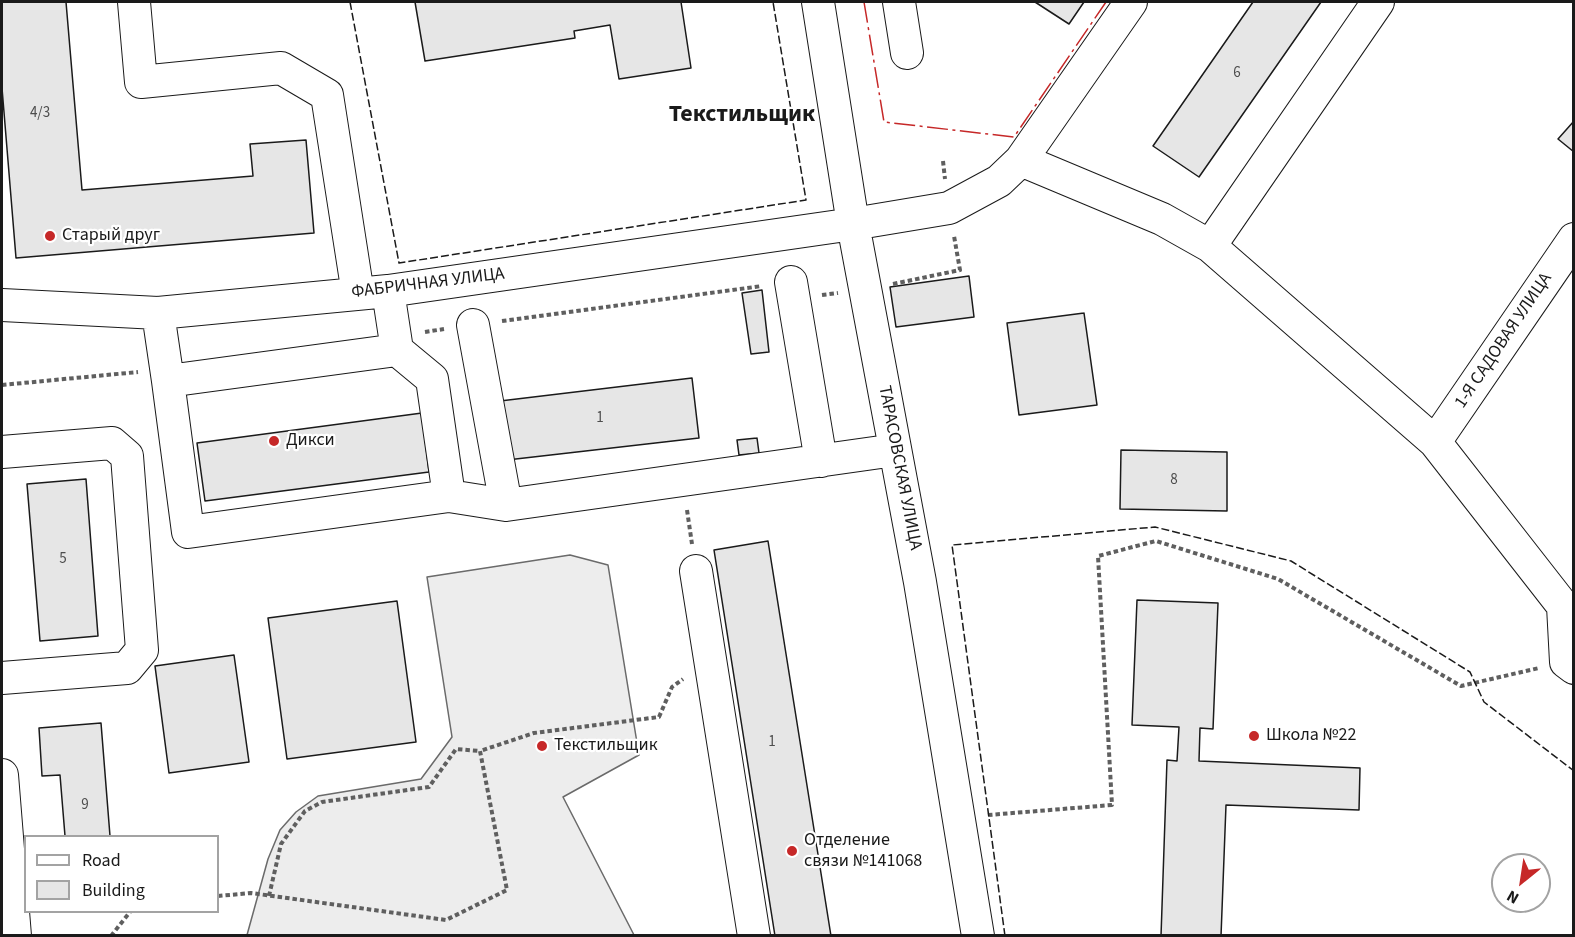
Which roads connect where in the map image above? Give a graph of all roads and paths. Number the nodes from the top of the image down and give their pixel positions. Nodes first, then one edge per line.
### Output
1 (134, 2) edge
2 (818, 2) edge
3 (899, 2) edge
4 (1131, 2) edge
5 (1378, 2) edge
6 (907, 53) dead end
7 (1021, 160) junction
8 (853, 225) junction
9 (1574, 239) edge
10 (1210, 246) junction
11 (792, 282) dead end
12 (373, 292) junction
13 (2, 305) edge
14 (158, 313) junction
15 (473, 325) dead end
16 (397, 350) junction
17 (168, 381) junction
18 (1435, 442) junction
19 (895, 450) junction
20 (2, 452) edge
21 (821, 461) junction
22 (683, 481) junction
23 (448, 496) junction
24 (506, 505) junction
25 (696, 571) joint
26 (711, 660) junction
27 (1570, 665) edge
28 (2, 678) edge
29 (480, 751) junction
30 (2, 775) edge
31 (958, 817) junction
32 (219, 896) edge
33 (269, 896) junction
34 (129, 913) edge
35 (15, 936) edge
36 (111, 936) edge
37 (754, 936) edge
38 (978, 936) edge

1 - 12 street
2 - 8 street, ТАРАСОВСКАЯ УЛИЦА
3 - 6 street
4 - 7 street, ФАБРИЧНАЯ УЛИЦА
5 - 10 street
7 - 8 street, ФАБРИЧНАЯ УЛИЦА
7 - 10 street
8 - 12 street, ФАБРИЧНАЯ УЛИЦА
8 - 19 street, ТАРАСОВСКАЯ УЛИЦА
9 - 18 street, 1-Я САДОВАЯ УЛИЦА
10 - 18 street
11 - 21 street
12 - 14 street, ФАБРИЧНАЯ УЛИЦА
12 - 16 street
13 - 14 street, ФАБРИЧНАЯ УЛИЦА
14 - 17 street
15 - 24 street
16 - 17 street
16 - 23 street
17 - 23 street
18 - 27 street
19 - 21 street
19 - 31 street, ТАРАСОВСКАЯ УЛИЦА
20 - 28 street
21 - 22 street
22 - 24 street
22 - 25 path
23 - 24 street
25 - 26 street
26 - 29 path
26 - 37 street
27 - 31 path
29 - 33 path
29 - 33 path
30 - 35 street
31 - 38 street, ТАРАСОВСКАЯ УЛИЦА
32 - 33 path
34 - 36 path

